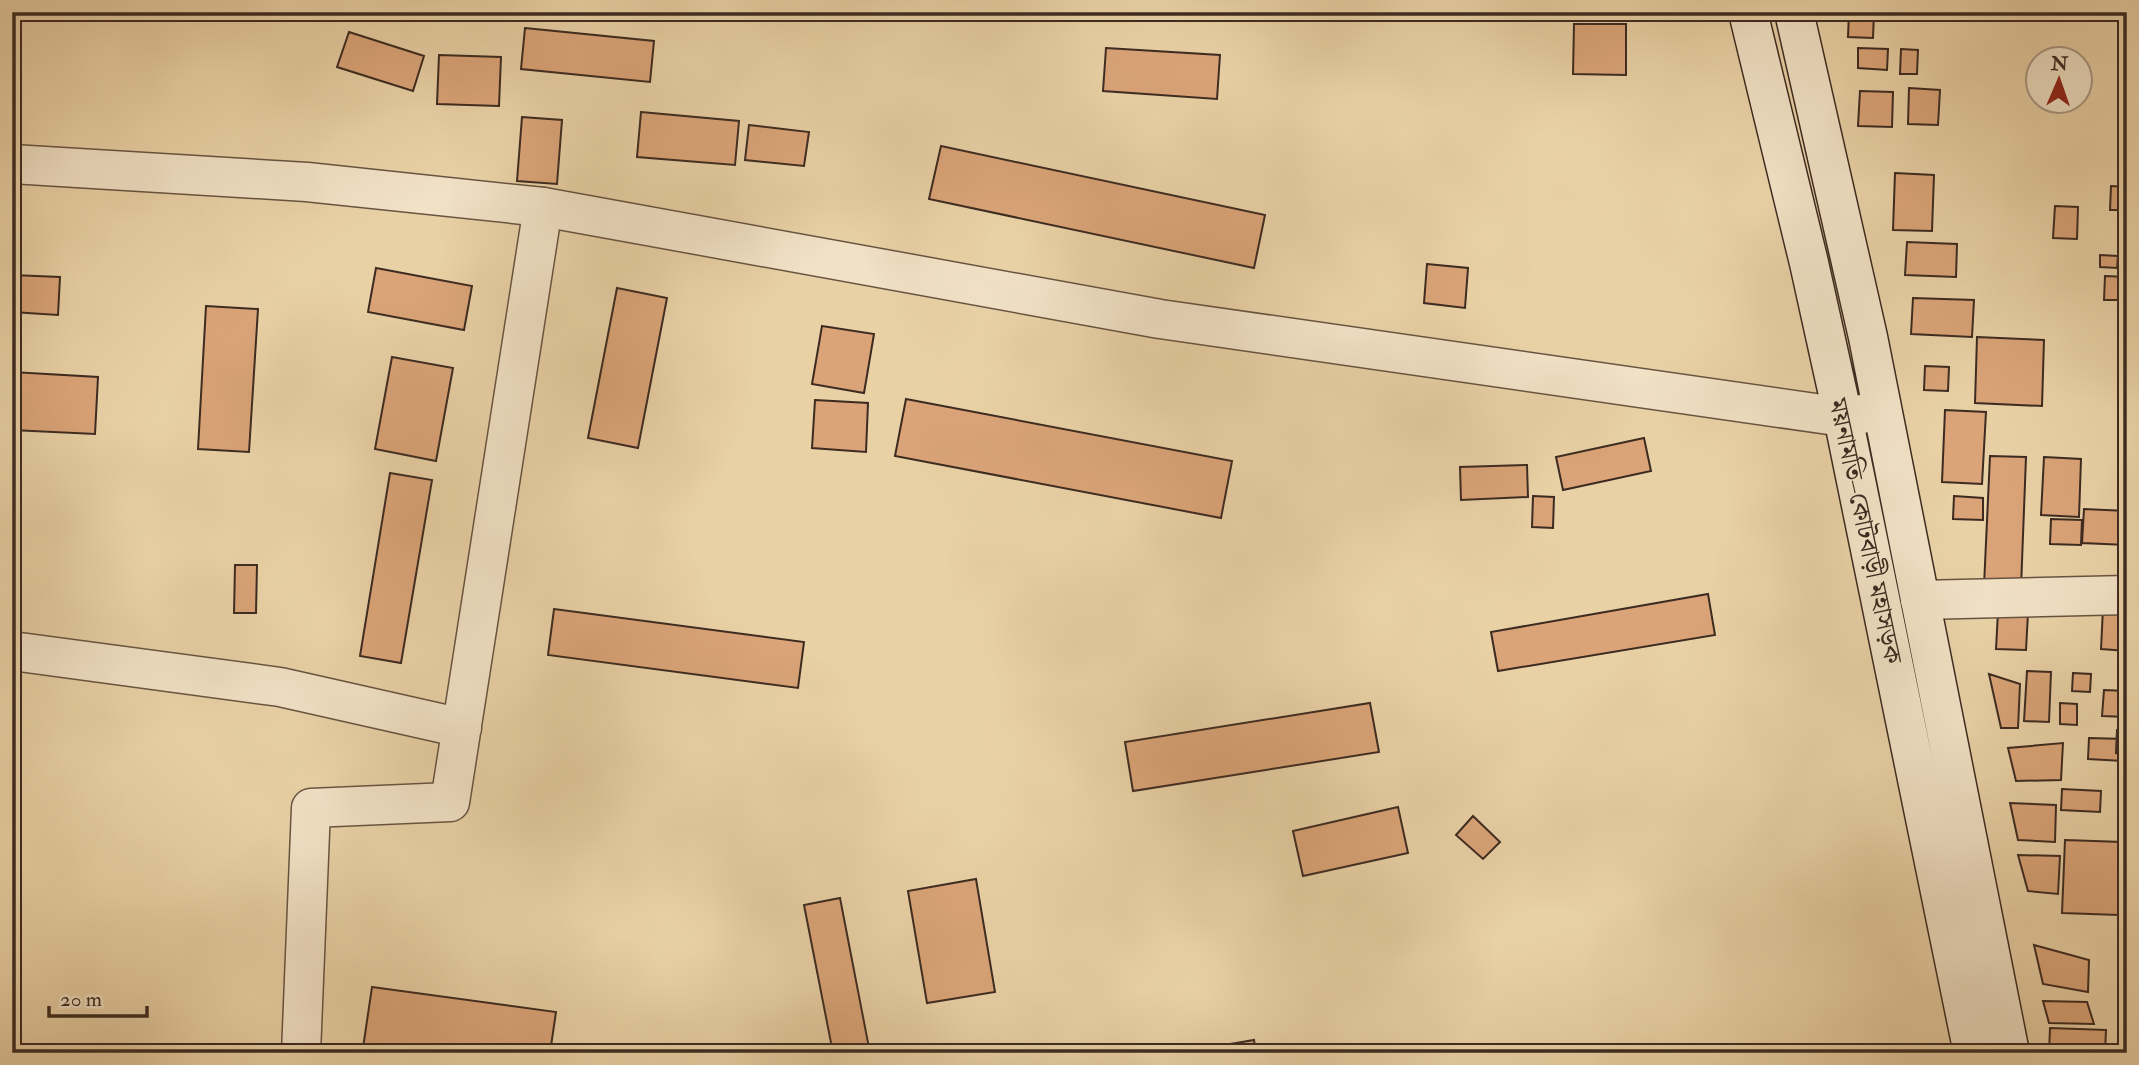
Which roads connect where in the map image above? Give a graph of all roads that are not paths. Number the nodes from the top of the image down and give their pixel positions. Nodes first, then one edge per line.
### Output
1 (1748, 12) edge
2 (1794, 12) edge
3 (12, 164) edge
4 (543, 207) junction
5 (1882, 410) junction
6 (1843, 418) junction
7 (2127, 595) edge
8 (1920, 600) junction
9 (12, 651) edge
10 (462, 728) junction
11 (301, 1053) edge
12 (1973, 1053) edge
13 (2010, 1053) edge

1 - 6 street, ময়নামতি–কোটবাড়ী মহাসড়ক
2 - 5 street, ময়নামতি–কোটবাড়ী মহাসড়ক
3 - 4 street
4 - 6 street
4 - 10 street
5 - 6 street
5 - 8 street, ময়নামতি–কোটবাড়ী মহাসড়ক
6 - 12 street, ময়নামতি–কোটবাড়ী মহাসড়ক
7 - 8 street
8 - 13 street, ময়নামতি–কোটবাড়ী মহাসড়ক
9 - 10 street
10 - 11 street

